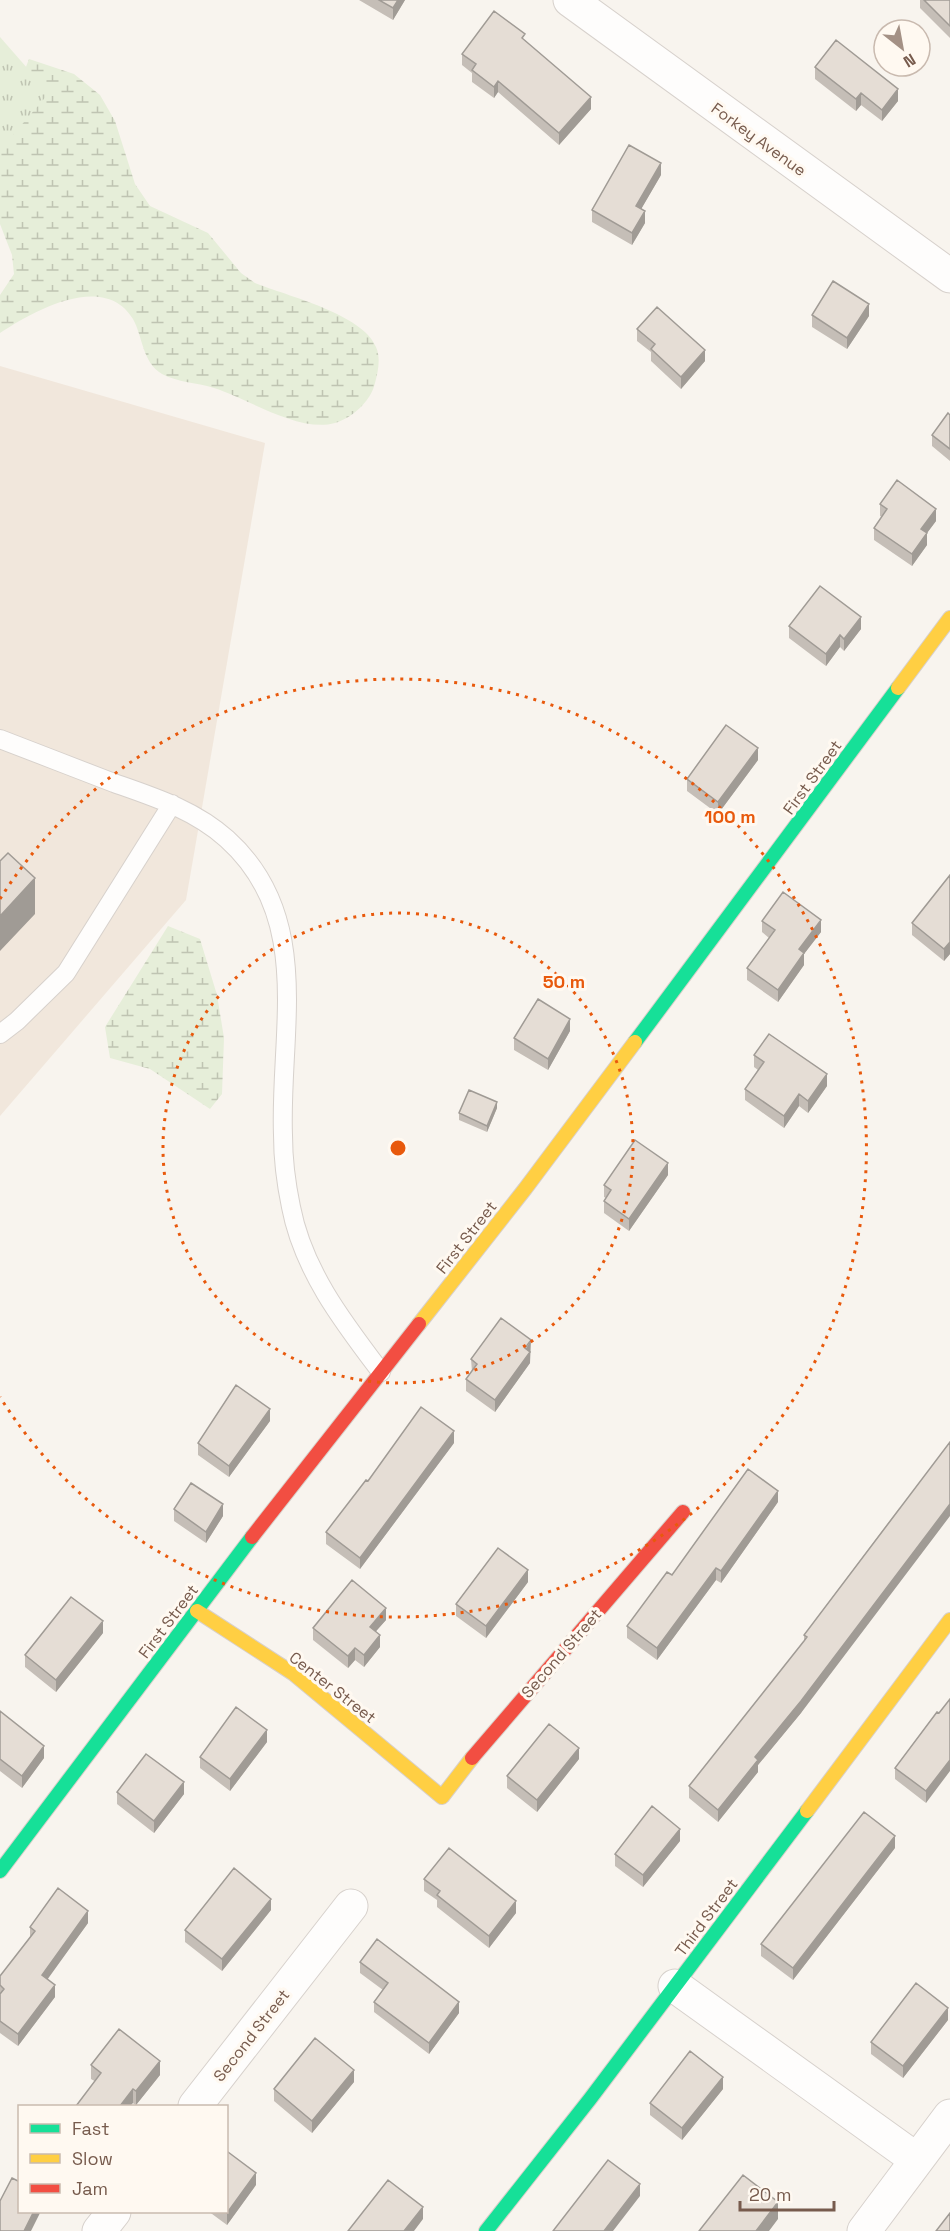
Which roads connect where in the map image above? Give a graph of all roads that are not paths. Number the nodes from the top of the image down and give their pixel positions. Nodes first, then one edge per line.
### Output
1 (570, 0) edge
2 (948, 271) edge
3 (950, 618) edge
4 (0, 740) edge
5 (172, 804) junction
6 (0, 1034) edge
7 (381, 1372) junction
8 (683, 1512) dead end
9 (197, 1611) junction
10 (950, 1620) edge
11 (442, 1797) joint
12 (0, 1871) edge
13 (351, 1906) dead end
14 (675, 1986) junction
15 (196, 2105) edge
16 (950, 2116) edge
17 (917, 2160) junction
18 (112, 2213) edge
19 (99, 2231) edge
20 (486, 2231) edge
21 (864, 2231) edge

1 - 2 street, Forkey Avenue
3 - 7 street, First Street
4 - 5 lane
5 - 6 lane
5 - 7 lane
7 - 9 street, First Street
8 - 11 street, Second Street
9 - 11 street, Center Street
9 - 12 street, First Street
10 - 14 street, Third Street
13 - 15 street, Second Street
14 - 17 street
14 - 20 street, Third Street
16 - 17 street
17 - 21 street
18 - 19 street

